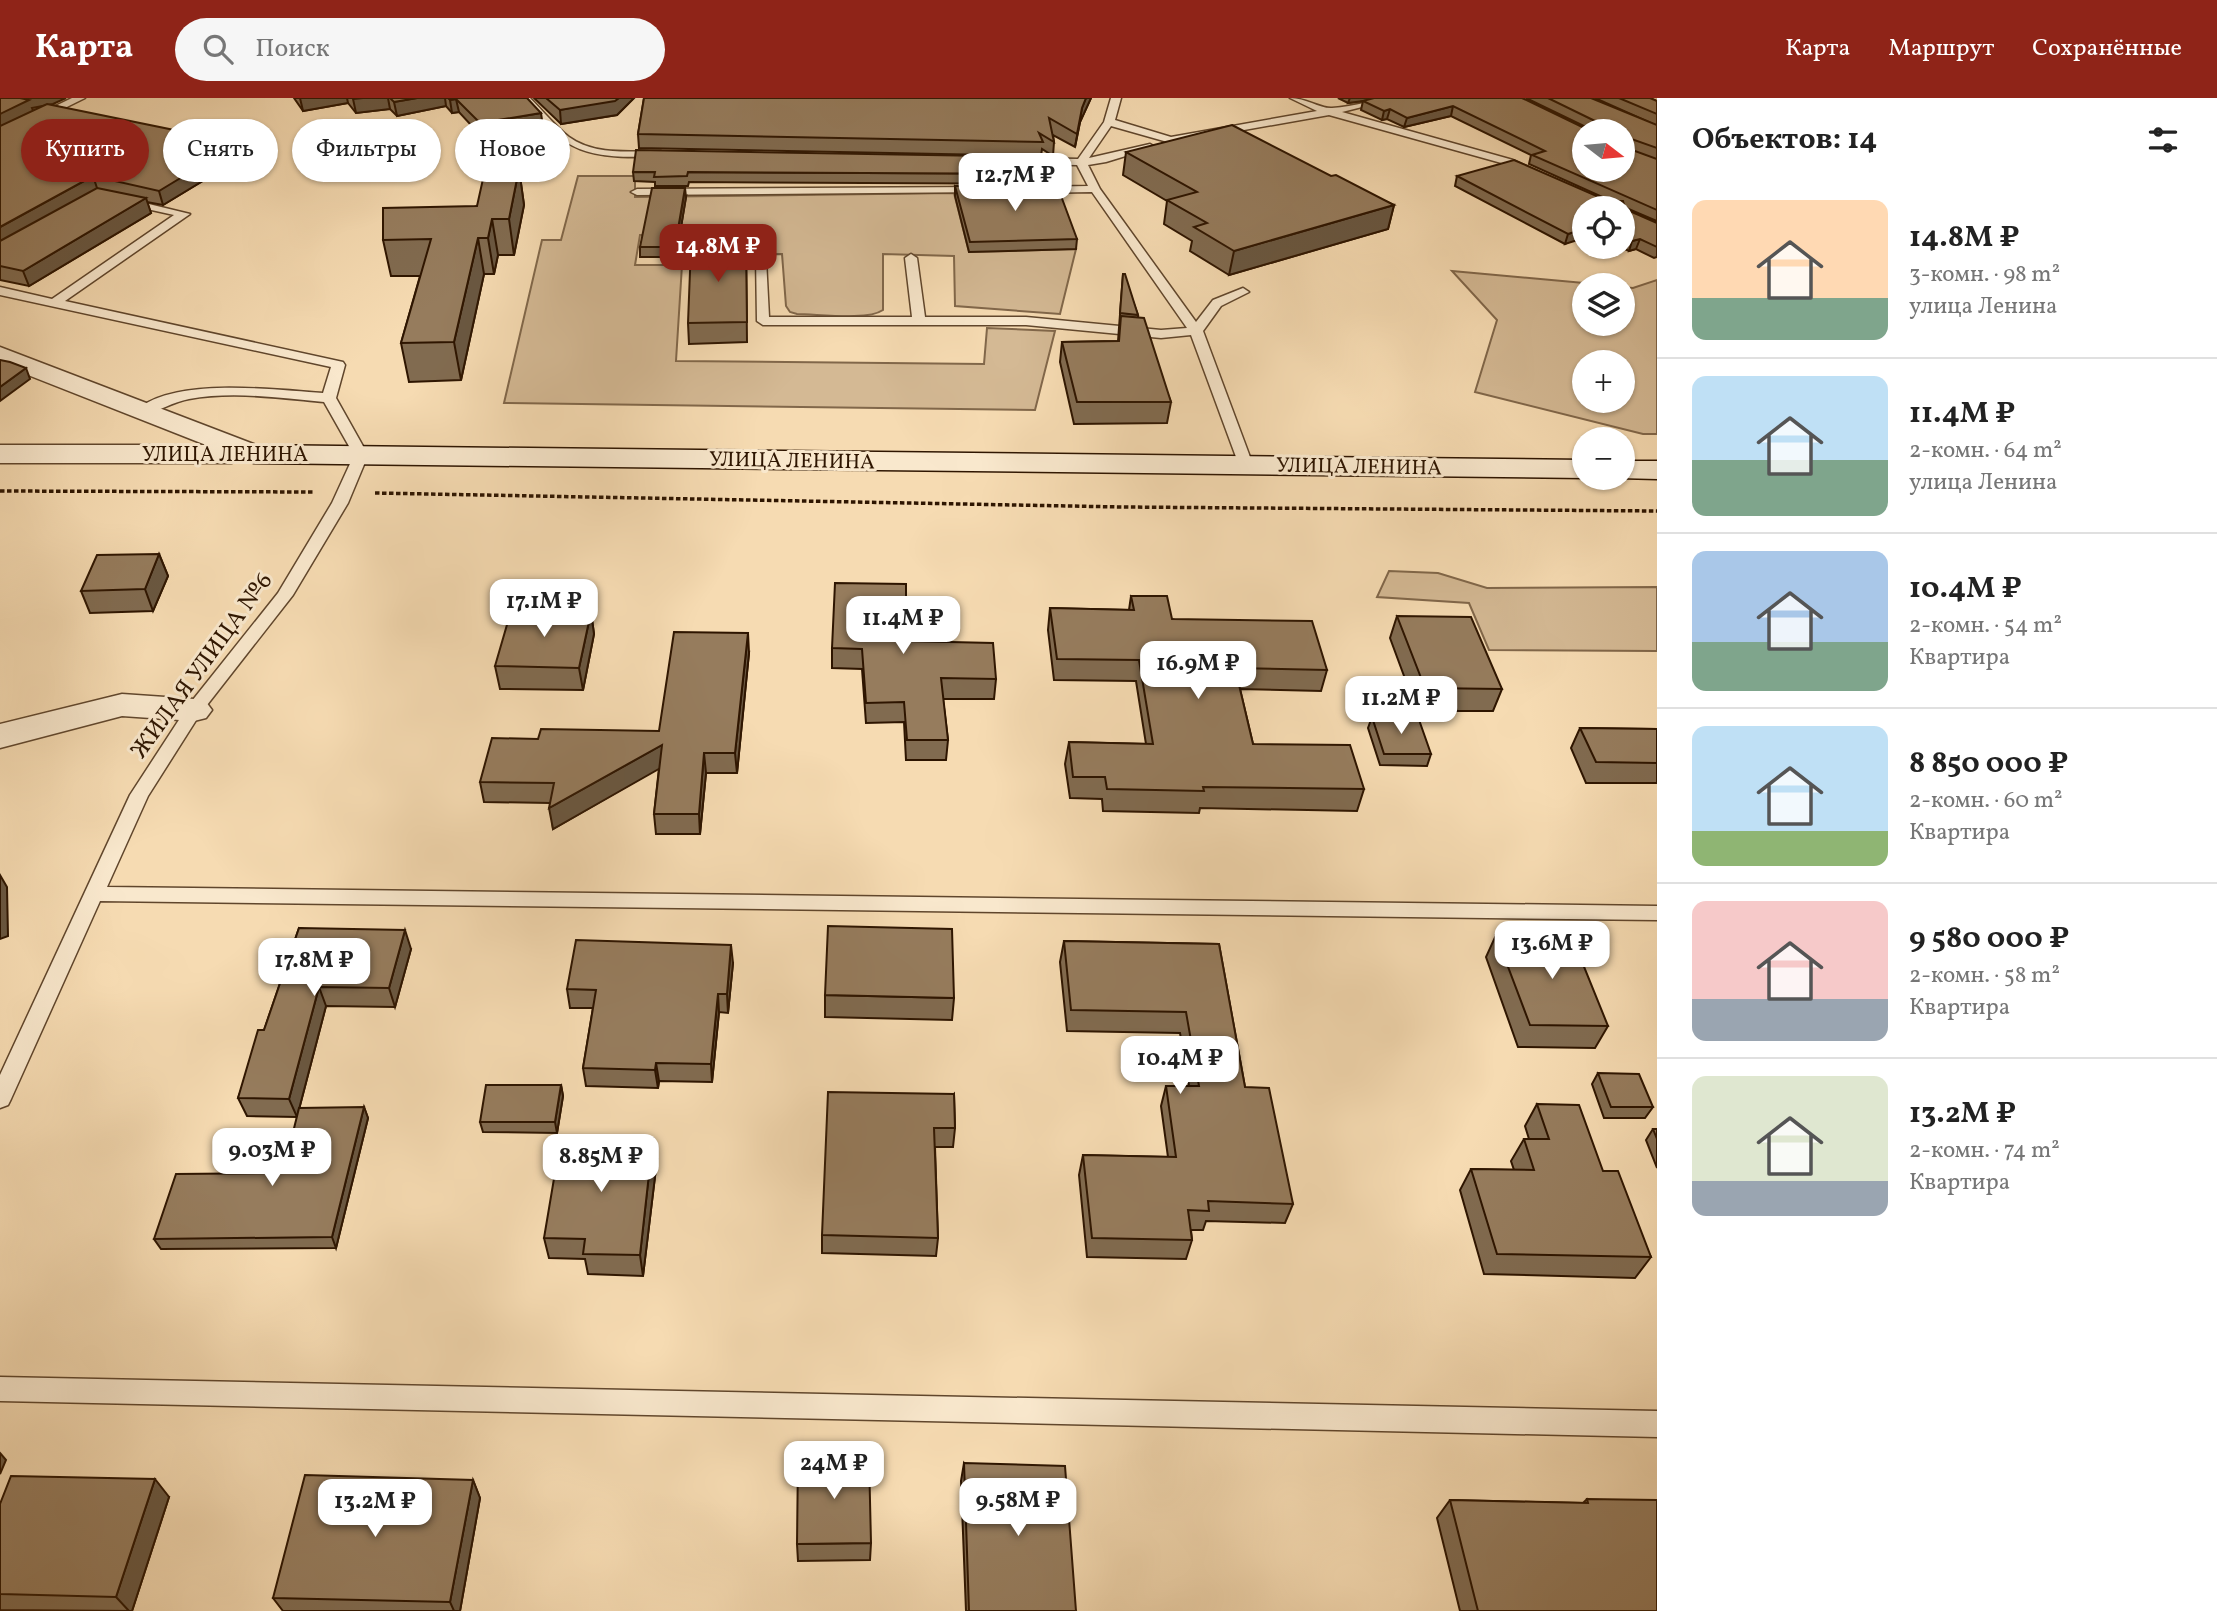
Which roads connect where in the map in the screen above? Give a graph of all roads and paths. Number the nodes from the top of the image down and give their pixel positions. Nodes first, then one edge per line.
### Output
1 (80, 98) edge
2 (524, 98) edge
3 (1116, 98) edge
4 (1295, 98) edge
5 (1393, 98) edge
6 (1329, 112) junction
7 (36, 119) edge
8 (0, 121) edge
9 (1109, 122) junction
10 (21, 126) joint
11 (0, 136) edge
12 (1171, 140) junction
13 (671, 154) edge
14 (1012, 161) edge
15 (1081, 162) junction
16 (1547, 177) edge
17 (1095, 189) junction
18 (998, 190) edge
19 (1025, 190) edge
20 (637, 192) dead end
21 (111, 199) edge
22 (911, 258) dead end
23 (760, 259) dead end
24 (0, 291) edge
25 (1244, 292) dead end
26 (57, 302) junction
27 (919, 319) junction
28 (1196, 331) junction
29 (0, 355) edge
30 (329, 398) junction
31 (143, 411) junction
32 (0, 454) edge
33 (254, 454) junction
34 (361, 454) junction
35 (1246, 465) junction
36 (1572, 469) edge
37 (1635, 470) edge
38 (1657, 470) edge
39 (0, 491) edge
40 (345, 492) junction
41 (1657, 511) edge
42 (194, 710) junction
43 (0, 736) edge
44 (96, 894) junction
45 (1657, 913) edge
46 (0, 1099) edge
47 (0, 1390) edge
48 (1657, 1424) edge

1 - 7 lane
2 - 13 lane
3 - 9 lane
4 - 6 lane
5 - 6 lane
6 - 12 lane
6 - 16 lane
8 - 10 lane
9 - 12 lane
9 - 15 lane
10 - 11 lane
12 - 15 lane
14 - 15 lane
15 - 17 lane
17 - 19 lane
17 - 28 lane
18 - 20 lane
21 - 26 lane
22 - 27 lane
23 - 27 lane
24 - 26 lane
25 - 28 lane
26 - 30 lane
27 - 28 lane
28 - 35 lane
29 - 31 street
30 - 31 lane
30 - 34 lane
31 - 33 street
32 - 33 street, УЛИЦА ЛЕНИНА
33 - 34 street, УЛИЦА ЛЕНИНА
34 - 35 street, УЛИЦА ЛЕНИНА
34 - 40 lane, ЖИЛАЯ УЛИЦА №6
35 - 36 street, УЛИЦА ЛЕНИНА
37 - 38 street
39 - 40 path
40 - 41 path
40 - 42 lane, ЖИЛАЯ УЛИЦА №6
42 - 43 street
42 - 44 lane, ЖИЛАЯ УЛИЦА №6
44 - 45 lane
44 - 46 lane, ЖИЛАЯ УЛИЦА №6
47 - 48 lane

